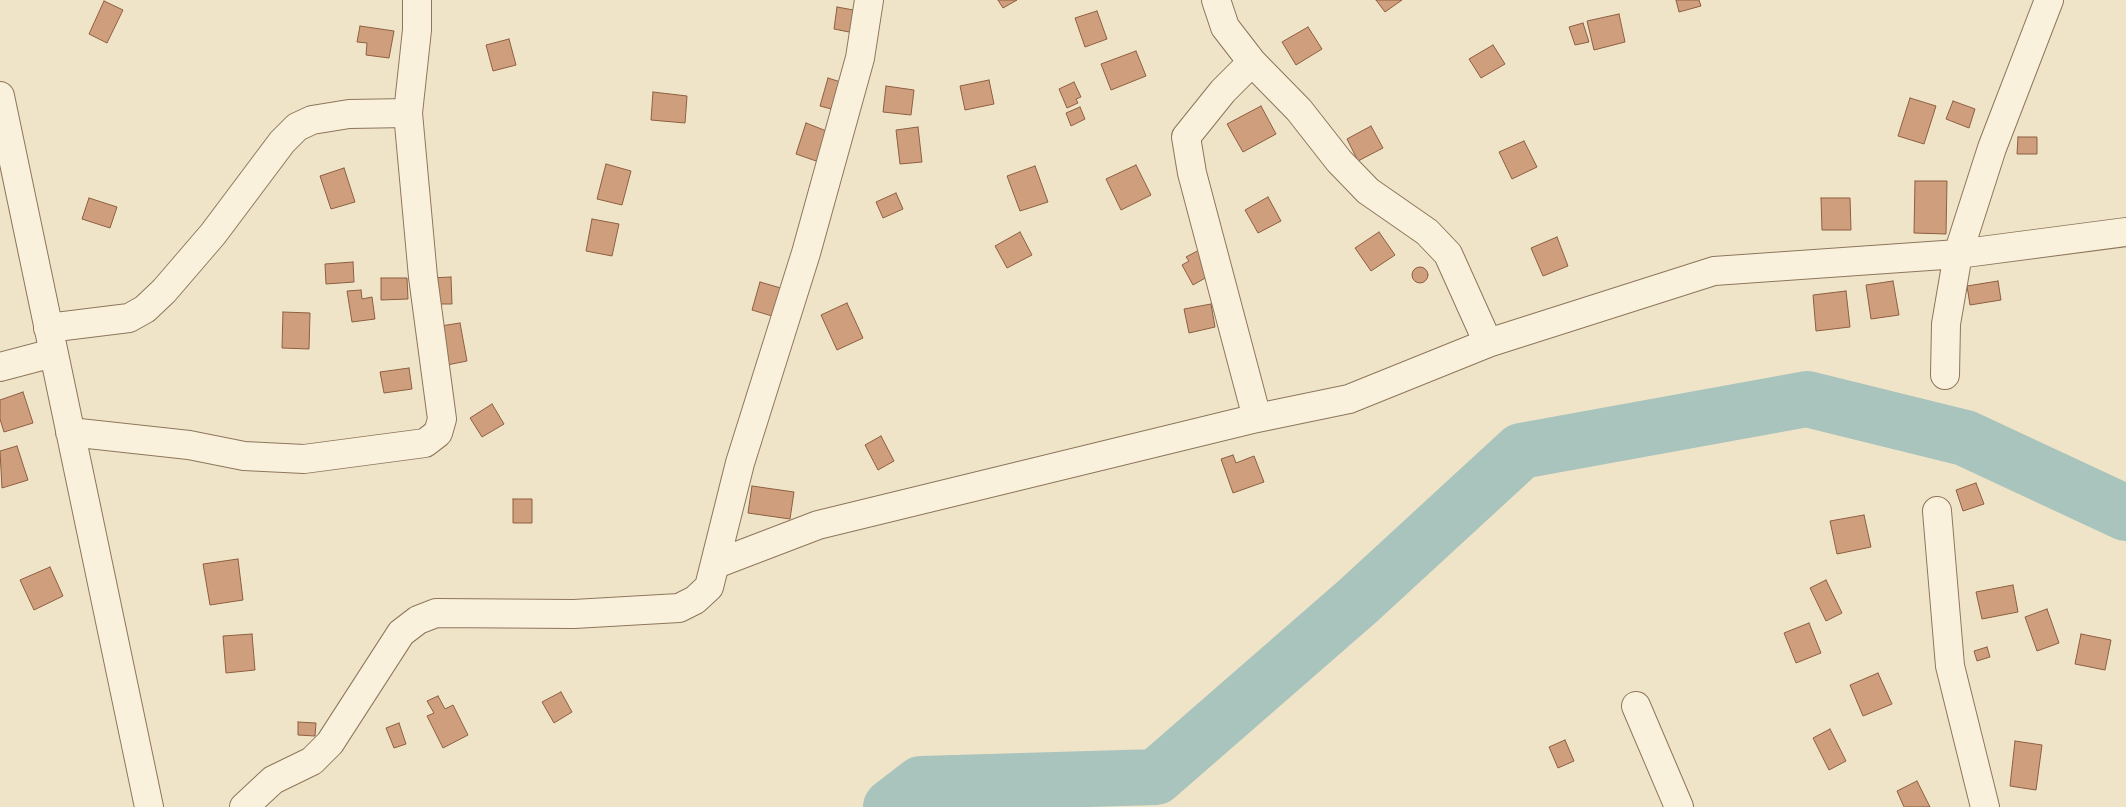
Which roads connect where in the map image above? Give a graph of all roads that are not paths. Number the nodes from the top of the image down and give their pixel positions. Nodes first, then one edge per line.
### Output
1 (417, 0) edge
2 (870, 0) edge
3 (1216, 0) edge
4 (2049, 0) edge
5 (1252, 62) junction
6 (0, 96) edge
7 (408, 113) junction
8 (2126, 232) edge
9 (1958, 254) junction
10 (50, 340) junction
11 (1488, 343) junction
12 (0, 367) edge
13 (1945, 375) dead end
14 (1257, 418) junction
15 (70, 432) junction
16 (1937, 511) dead end
17 (716, 564) junction
18 (1636, 706) dead end
19 (149, 807) edge
20 (244, 807) edge
21 (1679, 807) edge
22 (1985, 807) edge

1 - 7 street
2 - 17 street
3 - 5 street
4 - 9 street
5 - 11 street
5 - 14 street
6 - 10 street
7 - 10 street
7 - 15 street
8 - 9 street
9 - 11 street
9 - 13 street
10 - 12 street
10 - 15 street
11 - 14 street
14 - 17 street
15 - 19 street
16 - 22 street
17 - 20 street
18 - 21 street

